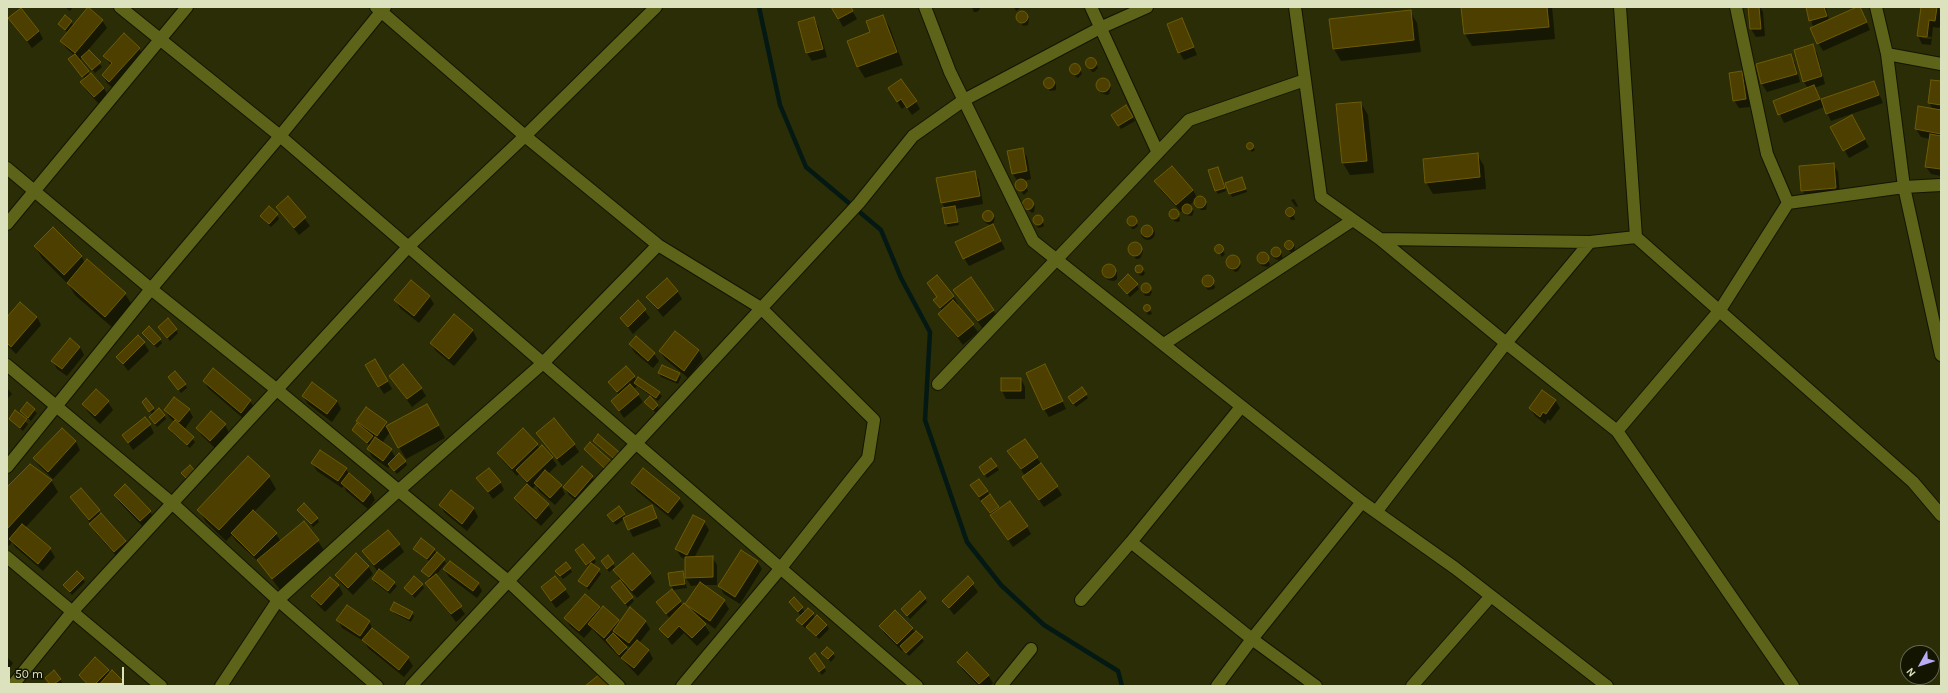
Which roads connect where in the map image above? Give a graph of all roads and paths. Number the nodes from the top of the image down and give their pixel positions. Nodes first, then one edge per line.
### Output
1 (120, 7) edge
2 (187, 7) edge
3 (656, 7) edge
4 (925, 7) edge
5 (1091, 7) edge
6 (1147, 7) edge
7 (1294, 7) edge
8 (1620, 7) edge
9 (1736, 7) edge
10 (1876, 7) edge
11 (381, 9) edge
12 (1100, 28) junction
13 (159, 40) junction
14 (1887, 54) junction
15 (1941, 64) edge
16 (1305, 80) junction
17 (964, 100) junction
18 (280, 136) junction
19 (525, 136) junction
20 (1158, 153) junction
21 (7, 168) edge
22 (1941, 185) edge
23 (1904, 187) junction
24 (34, 191) junction
25 (1788, 203) junction
26 (1353, 220) junction
27 (7, 224) edge
28 (1636, 237) junction
29 (1380, 239) junction
30 (1590, 242) junction
31 (658, 245) junction
32 (409, 246) junction
33 (1057, 258) junction
34 (151, 289) junction
35 (761, 308) junction
36 (1720, 310) junction
37 (1506, 343) junction
38 (1164, 344) junction
39 (1941, 355) edge
40 (543, 363) junction
41 (7, 365) edge
42 (938, 384) dead end
43 (276, 389) junction
44 (56, 405) junction
45 (1240, 407) junction
46 (1617, 432) junction
47 (636, 444) junction
48 (7, 466) edge
49 (398, 491) junction
50 (1362, 502) junction
51 (172, 503) junction
52 (1376, 512) junction
53 (1941, 515) edge
54 (1131, 542) junction
55 (7, 557) edge
56 (780, 569) junction
57 (508, 581) junction
58 (1491, 596) junction
59 (278, 600) junction
60 (1082, 600) dead end
61 (72, 612) junction
62 (1252, 639) junction
63 (1031, 649) dead end
64 (12, 686) edge
65 (162, 686) edge
66 (221, 686) edge
67 (377, 686) edge
68 (411, 686) edge
69 (619, 686) edge
70 (682, 686) edge
71 (917, 686) edge
72 (1001, 686) edge
73 (1216, 686) edge
74 (1316, 686) edge
75 (1412, 686) edge
76 (1607, 686) edge
77 (1793, 686) edge

1 - 13 street
2 - 13 street
3 - 19 street
4 - 17 street
5 - 12 street
6 - 12 street
7 - 16 street
8 - 28 street
9 - 25 street
10 - 14 street
11 - 18 street
11 - 19 street
12 - 17 street
12 - 20 street
13 - 18 street
13 - 24 street
14 - 15 street
14 - 23 street
16 - 20 street
16 - 26 street
17 - 33 street
17 - 35 street
18 - 32 street
18 - 34 street
19 - 31 street
19 - 32 street
20 - 33 street
21 - 24 street
22 - 23 street
23 - 25 street
23 - 39 street
24 - 27 street
24 - 34 street
25 - 36 street
26 - 29 street
26 - 38 street
28 - 30 street
28 - 36 street
29 - 30 street
29 - 37 street
30 - 37 street
31 - 35 street
31 - 40 street
32 - 40 street
32 - 43 street
33 - 38 street
33 - 42 street
34 - 43 street
34 - 44 street
35 - 47 street
35 - 56 street
36 - 46 street
36 - 53 street
37 - 46 street
37 - 52 street
38 - 45 street
40 - 47 street
40 - 49 street
41 - 44 street
43 - 49 street
43 - 51 street
44 - 48 street
44 - 51 street
45 - 50 street
45 - 54 street
46 - 77 street
47 - 56 street
47 - 57 street
49 - 57 street
49 - 59 street
50 - 52 street
50 - 62 street
51 - 59 street
51 - 61 street
52 - 58 street
54 - 60 street
54 - 62 street
55 - 61 street
56 - 70 street
56 - 71 street
57 - 68 street
57 - 69 street
58 - 75 street
58 - 76 street
59 - 66 street
59 - 67 street
61 - 64 street
61 - 65 street
62 - 73 street
62 - 74 street
63 - 72 street

